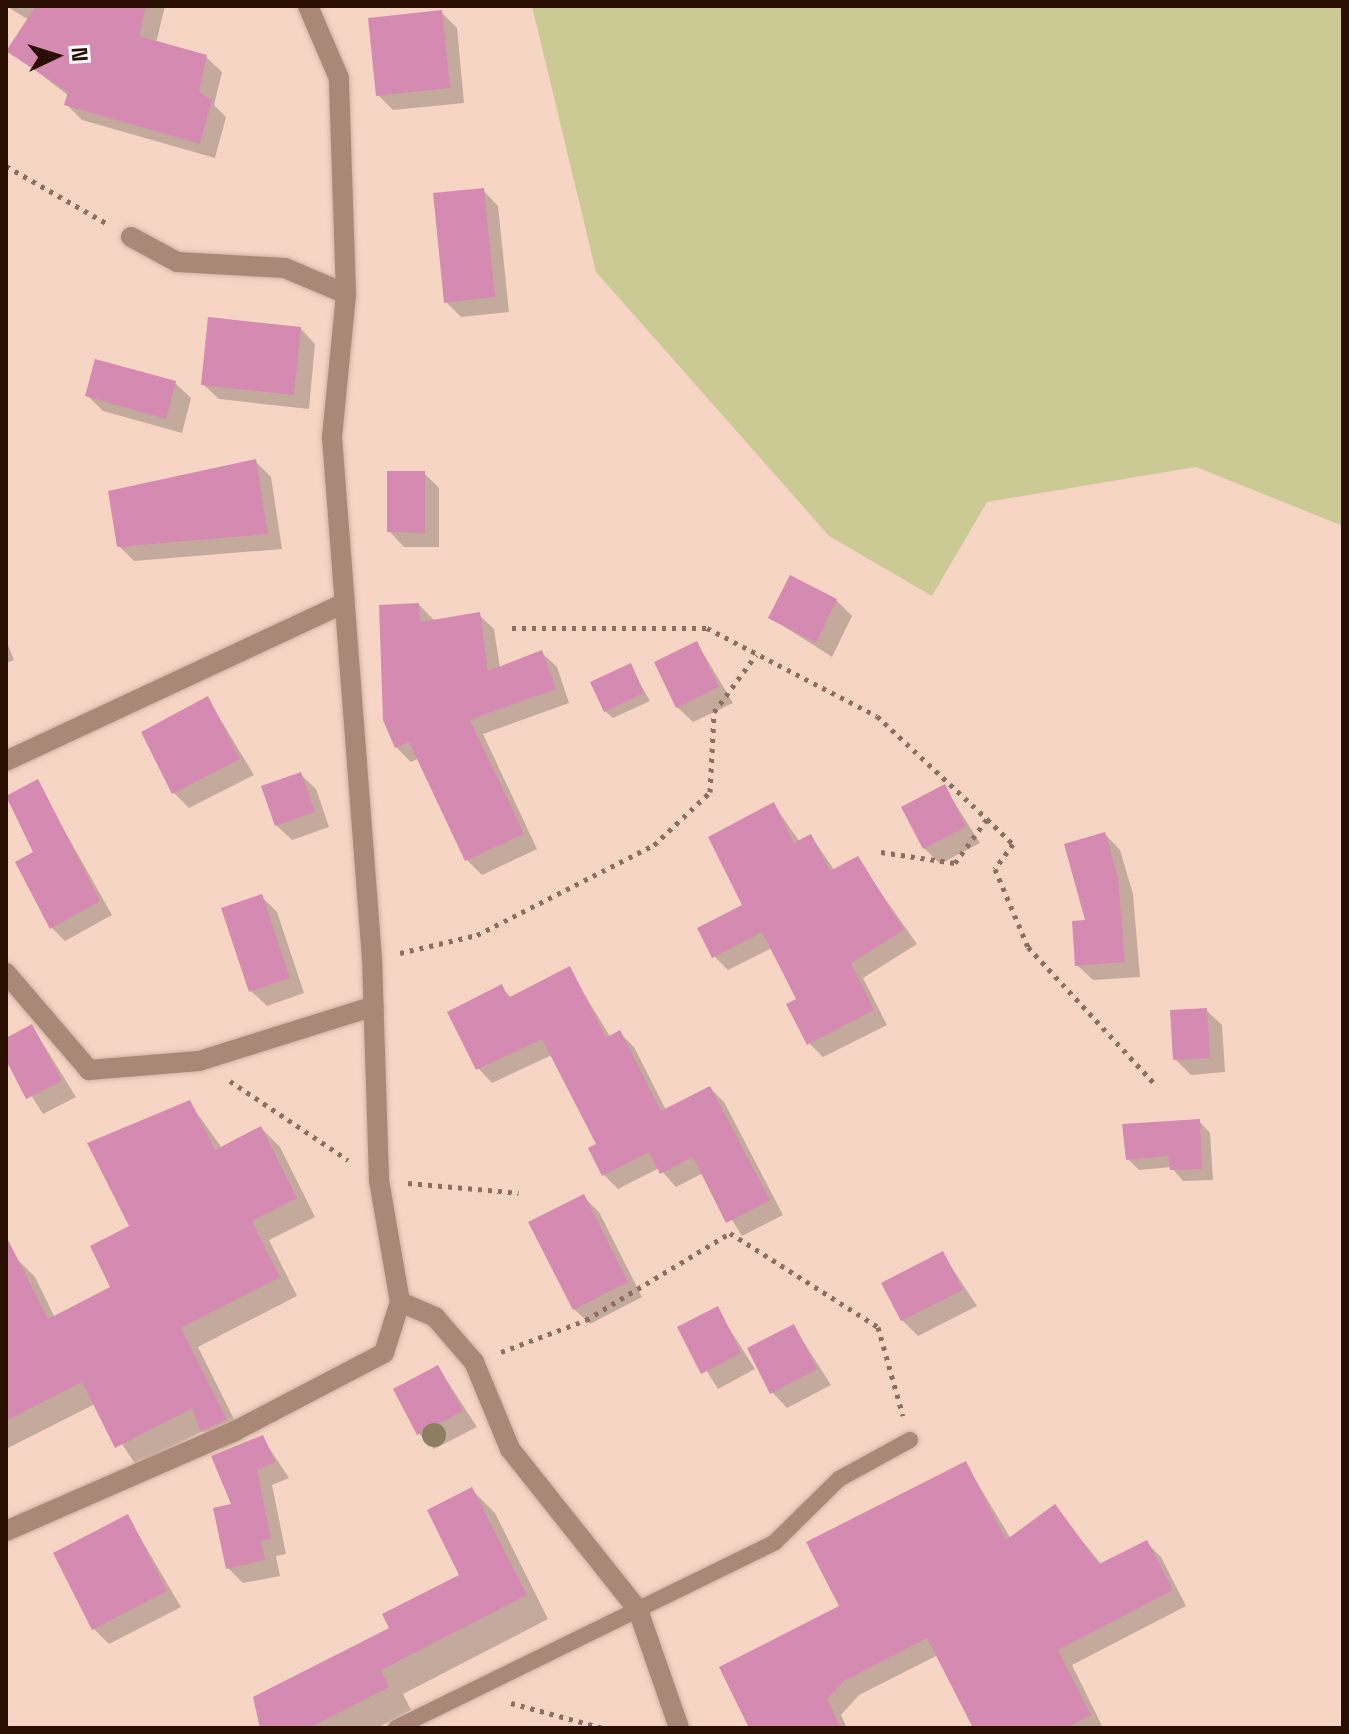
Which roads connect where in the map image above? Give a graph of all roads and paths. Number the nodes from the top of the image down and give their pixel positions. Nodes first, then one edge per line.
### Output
1 (308, 6) edge
2 (6, 166) edge
3 (131, 237) joint
4 (346, 294) junction
5 (343, 604) junction
6 (512, 628) dead end
7 (756, 655) junction
8 (6, 761) edge
9 (987, 819) junction
10 (881, 852) dead end
11 (372, 959) junction
12 (6, 973) edge
13 (374, 1006) junction
14 (1153, 1082) dead end
15 (400, 1302) junction
16 (474, 1362) junction
17 (910, 1440) joint
18 (6, 1531) edge
19 (638, 1610) junction
20 (467, 1694) junction
21 (396, 1728) edge
22 (603, 1728) edge
23 (679, 1728) edge

1 - 4 street
2 - 3 path
3 - 4 street
4 - 5 street
5 - 8 street
5 - 11 street
6 - 7 path
7 - 9 path
7 - 11 path
9 - 10 path
9 - 14 path
11 - 13 street
12 - 13 street
13 - 15 street
15 - 16 street
15 - 18 street
16 - 17 path
16 - 19 street
17 - 19 lane
19 - 20 lane
19 - 23 street
20 - 21 lane
20 - 22 path

